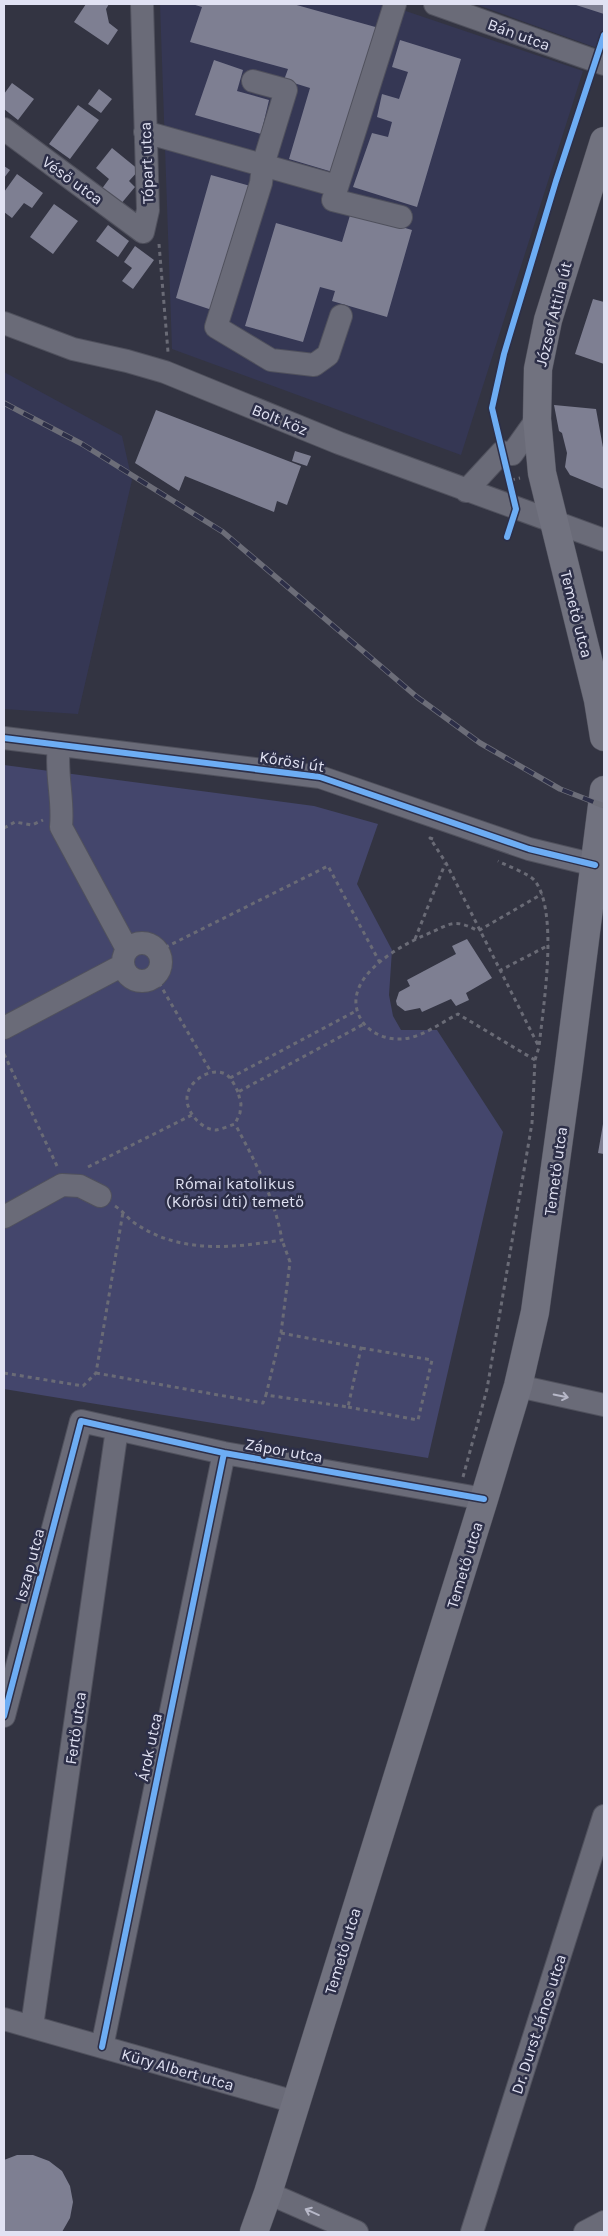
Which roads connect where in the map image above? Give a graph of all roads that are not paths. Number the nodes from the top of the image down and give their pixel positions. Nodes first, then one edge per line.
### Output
1 (142, 4) edge
2 (395, 4) edge
3 (435, 4) edge
4 (604, 64) edge
5 (253, 81) dead end
6 (4, 129) edge
7 (145, 132) junction
8 (604, 141) edge
9 (263, 165) junction
10 (337, 186) junction
11 (401, 217) dead end
12 (143, 232) joint
13 (341, 316) dead end
14 (4, 323) edge
15 (537, 419) junction
16 (466, 491) junction
17 (554, 521) junction
18 (604, 540) edge
19 (604, 737) edge
20 (4, 738) edge
21 (59, 745) junction
22 (604, 790) edge
23 (595, 865) junction
24 (597, 908) edge
25 (125, 957) junction
26 (4, 1028) edge
27 (100, 1196) road end
28 (4, 1217) edge
29 (518, 1386) junction
30 (604, 1405) edge
31 (81, 1421) joint
32 (117, 1430) junction
33 (224, 1453) junction
34 (471, 1497) junction
35 (4, 1716) edge
36 (604, 1816) edge
37 (4, 2019) edge
38 (32, 2026) junction
39 (102, 2047) junction
40 (295, 2102) junction
41 (268, 2193) junction
42 (604, 2222) edge
43 (254, 2232) edge
44 (357, 2232) edge
45 (472, 2232) edge
46 (585, 2232) edge

1 - 7 street, Tópart utca
2 - 10 street
3 - 4 street, Bán utca
5 - 9 street
6 - 12 street, Véső utca
7 - 9 street
7 - 12 street, Tópart utca
8 - 15 main road, József Attila út
9 - 10 street
9 - 13 street
10 - 11 street
14 - 16 street, Bolt köz
15 - 16 street
15 - 17 main road, József Attila út
16 - 17 street, Bolt köz
17 - 18 street, Bolt köz
17 - 19 main road, Temető utca
20 - 21 street, Kőrösi út
21 - 23 street, Kőrösi út
21 - 25 street
22 - 23 main road, Temető utca
23 - 24 main road, Temető utca
24 - 29 main road, Temető utca
25 - 25 street
25 - 26 street
27 - 28 street
29 -> 30 street
29 - 34 main road, Temető utca
31 - 32 street, Zápor utca
31 - 35 street, Iszap utca
32 - 33 street, Zápor utca
32 - 38 street, Fertő utca
33 - 34 street, Zápor utca
33 - 39 street, Árok utca
34 - 40 main road, Temető utca
36 - 45 street, Dr. Durst János utca
37 - 38 street, Küry Albert utca
38 - 39 street, Küry Albert utca
39 - 40 street, Küry Albert utca
40 - 41 main road, Temető utca
41 - 43 main road, Temető utca
44 -> 41 street
42 - 46 street

